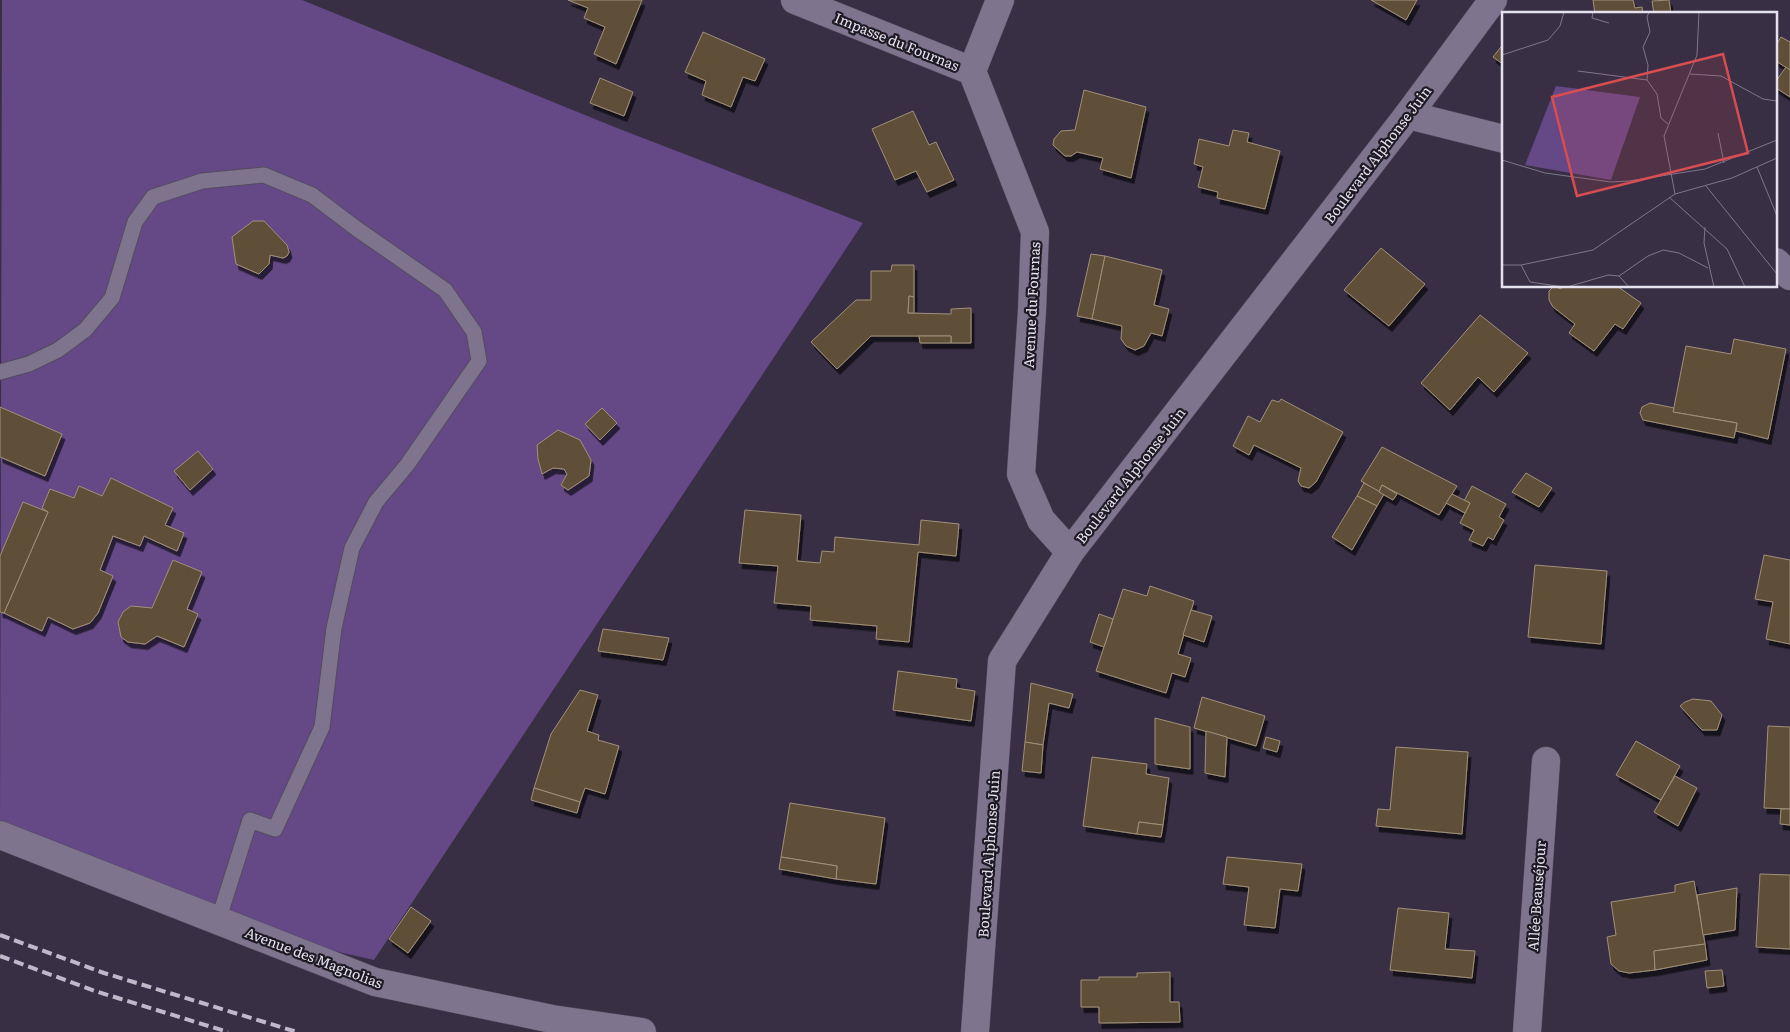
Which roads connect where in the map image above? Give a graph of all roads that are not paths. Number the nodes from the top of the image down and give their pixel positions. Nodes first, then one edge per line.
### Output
1 (795, 0) edge
2 (1000, 0) edge
3 (1493, 0) edge
4 (972, 71) junction
5 (1408, 115) junction
6 (1502, 138) edge
7 (1778, 264) edge
8 (1790, 276) edge
9 (0, 372) edge
10 (1070, 552) junction
11 (1546, 761) dead end
12 (0, 835) edge
13 (218, 920) junction
14 (642, 1032) edge
15 (975, 1032) edge
16 (1527, 1032) edge

1 - 4 street, Impasse du Fournas
2 - 4 street
3 - 5 street, Boulevard Alphonse Juin
4 - 10 street, Avenue du Fournas
5 - 6 street
5 - 10 street, Boulevard Alphonse Juin
7 - 8 street
9 - 13 lane
10 - 15 street, Boulevard Alphonse Juin
11 - 16 street, Allée Beauséjour
12 - 13 street, Avenue des Magnolias
13 - 14 street, Avenue des Magnolias

